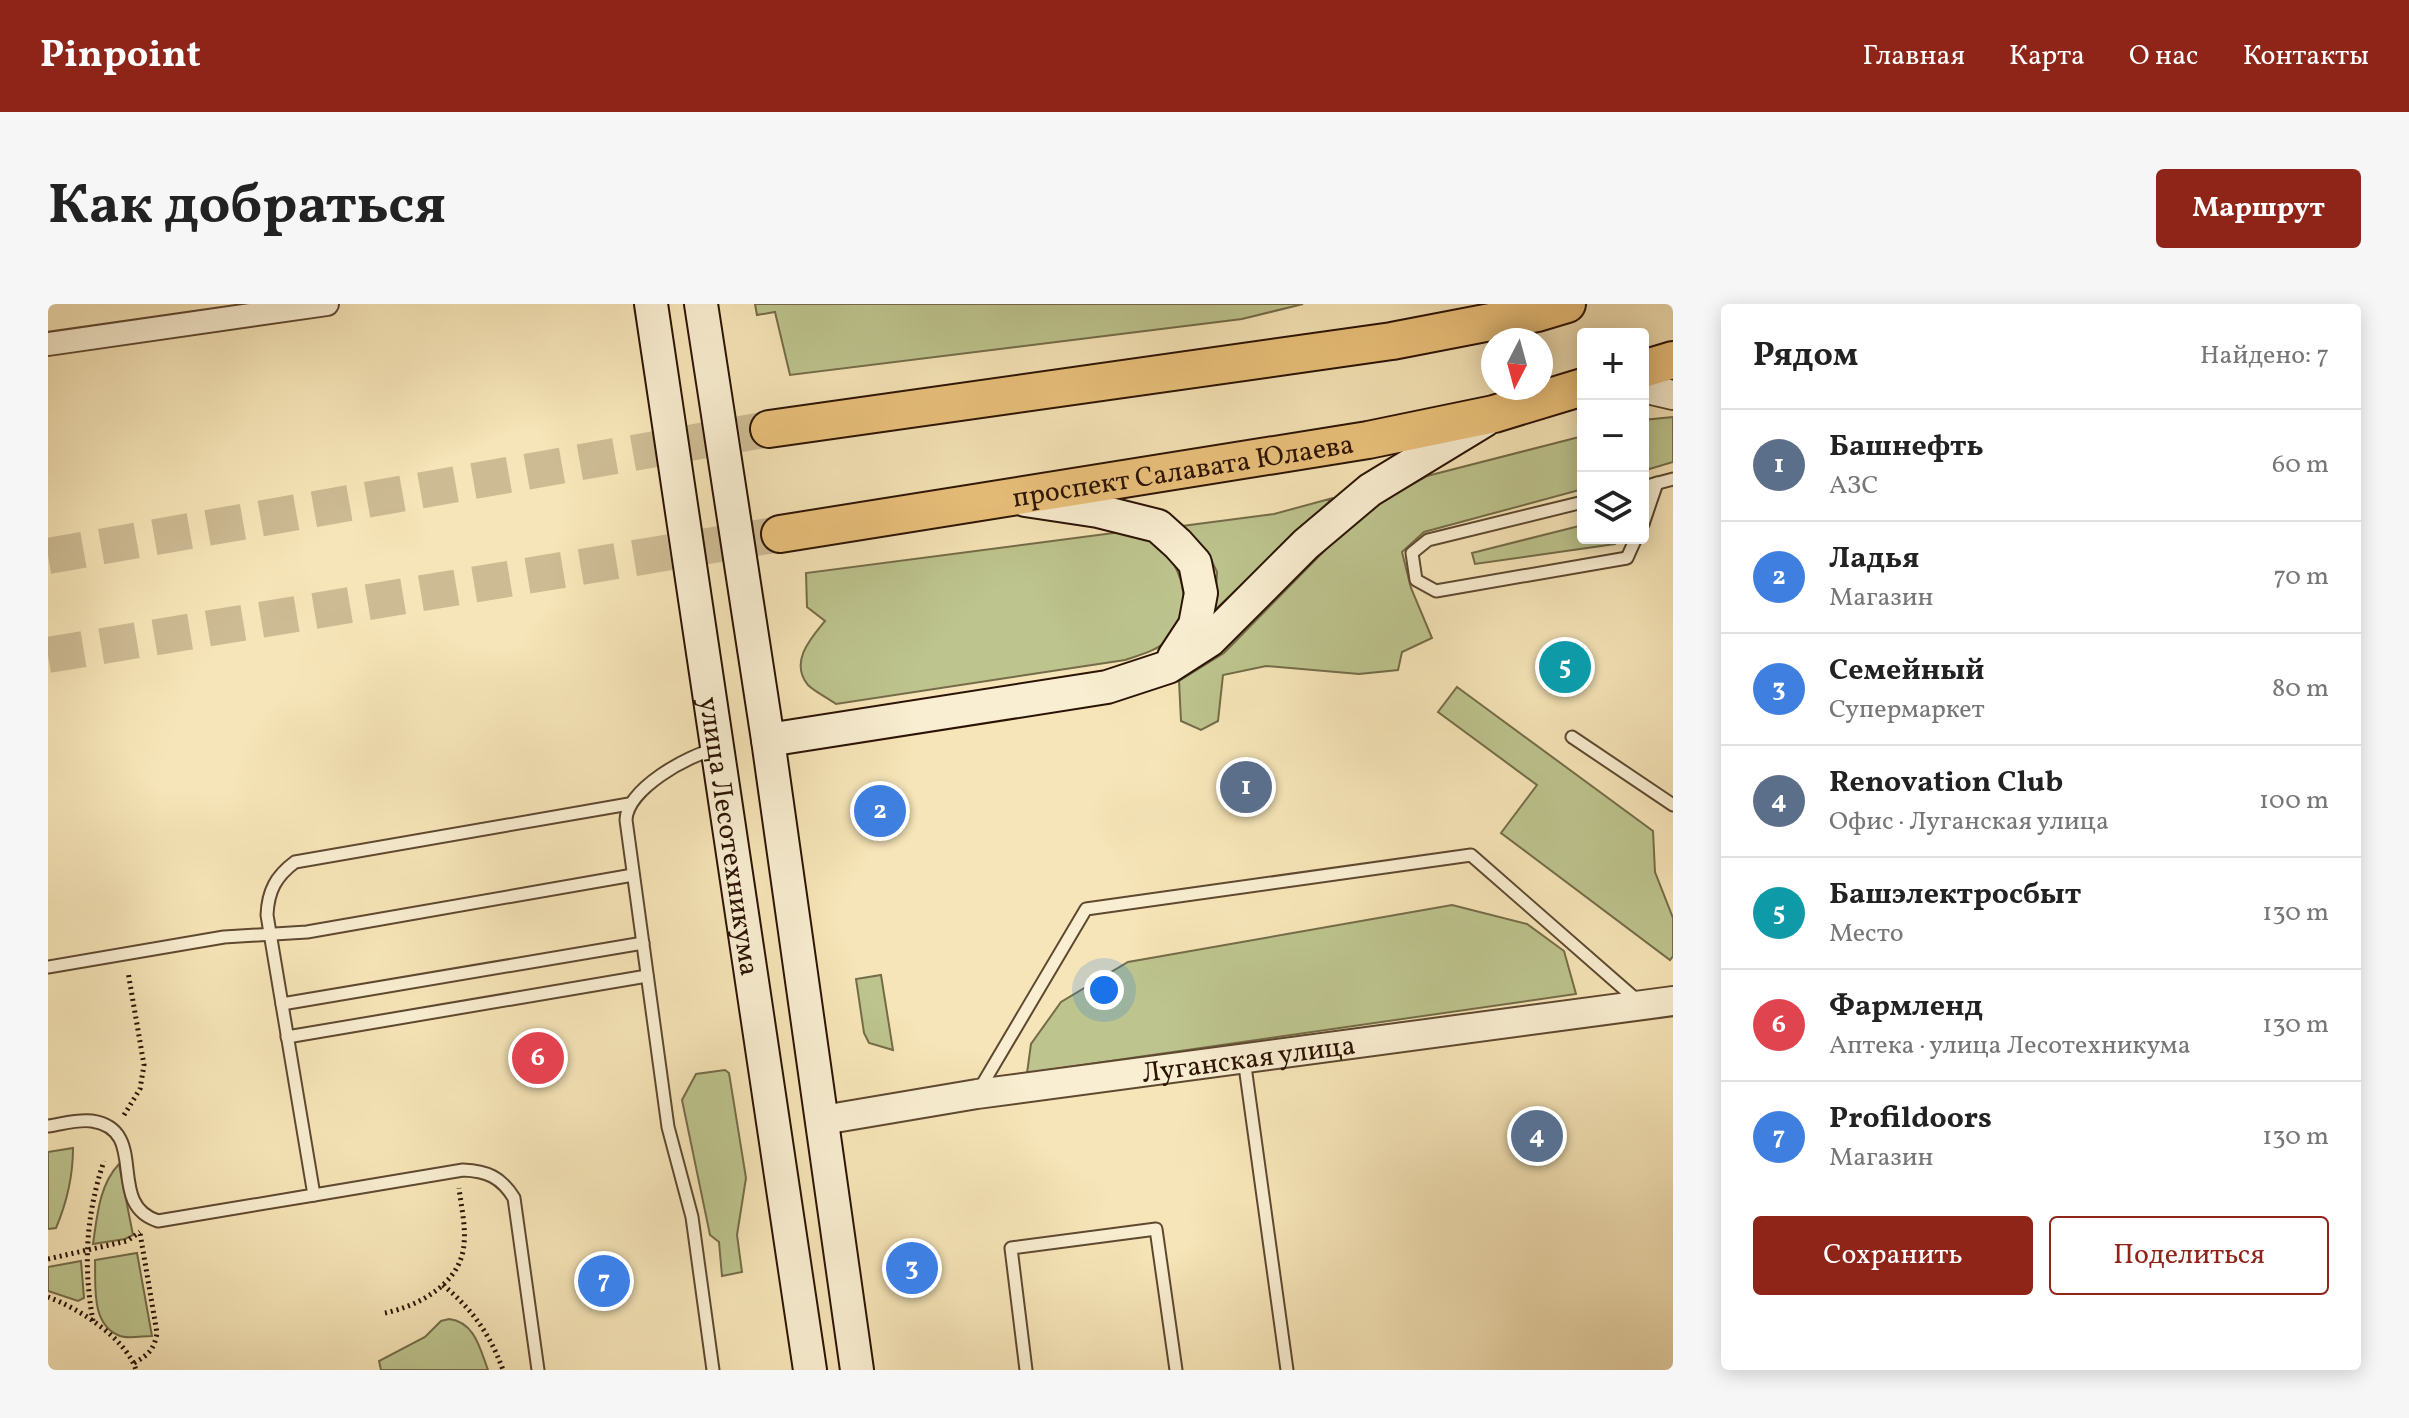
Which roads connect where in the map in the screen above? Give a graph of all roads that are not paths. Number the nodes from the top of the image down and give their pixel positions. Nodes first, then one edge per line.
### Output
1 (327, 304) edge
2 (651, 304) edge
3 (701, 304) edge
4 (1567, 304) edge
5 (48, 344) edge
6 (1673, 360) edge
7 (1649, 367) edge
8 (1577, 389) edge
9 (1649, 389) edge
10 (1673, 395) edge
11 (1494, 414) junction
12 (769, 429) tunnel mouth
13 (1673, 479) edge
14 (1657, 483) junction
15 (1649, 485) edge
16 (1011, 498) junction
17 (1577, 503) edge
18 (1649, 506) edge
19 (780, 534) tunnel mouth
20 (1633, 544) edge
21 (1168, 667) junction
22 (1572, 737) dead end
23 (768, 740) junction
24 (718, 749) junction
25 (629, 804) junction
26 (1673, 805) edge
27 (633, 875) junction
28 (270, 934) junction
29 (643, 943) junction
30 (48, 967) edge
31 (647, 976) junction
32 (1673, 1001) edge
33 (282, 1004) junction
34 (1643, 1006) junction
35 (287, 1037) junction
36 (1244, 1058) junction
37 (977, 1094) junction
38 (823, 1120) junction
39 (48, 1126) edge
40 (314, 1195) junction
41 (538, 1370) edge
42 (713, 1370) edge
43 (810, 1370) edge
44 (857, 1370) edge
45 (1026, 1370) edge
46 (1176, 1370) edge
47 (1287, 1370) edge

1 - 5 street
2 - 24 main road, улица Лесотехникума
3 - 23 main road, улица Лесотехникума
4 - 12 main road
6 - 7 main road
8 - 11 main road, проспект Салавата Юлаева
9 - 10 street
11 - 16 main road, проспект Салавата Юлаева
11 - 21 main road
13 - 14 lane
14 - 15 lane
14 - 18 lane
16 - 19 main road, проспект Салавата Юлаева
16 - 21 main road
17 - 20 lane
21 - 23 main road
22 - 26 lane
23 - 38 main road, улица Лесотехникума
24 - 25 lane
24 - 43 main road, улица Лесотехникума
25 - 27 lane
25 - 28 lane
27 - 28 lane
27 - 29 lane
28 - 30 lane
28 - 33 lane
29 - 31 lane
29 - 33 lane
31 - 35 lane
31 - 42 lane
32 - 34 street, Луганская улица
33 - 35 lane
34 - 36 street, Луганская улица
34 - 37 lane
35 - 40 lane
36 - 37 street, Луганская улица
36 - 47 lane
37 - 38 street, Луганская улица
38 - 44 main road, улица Лесотехникума
39 - 40 lane
40 - 41 lane
45 - 46 lane

